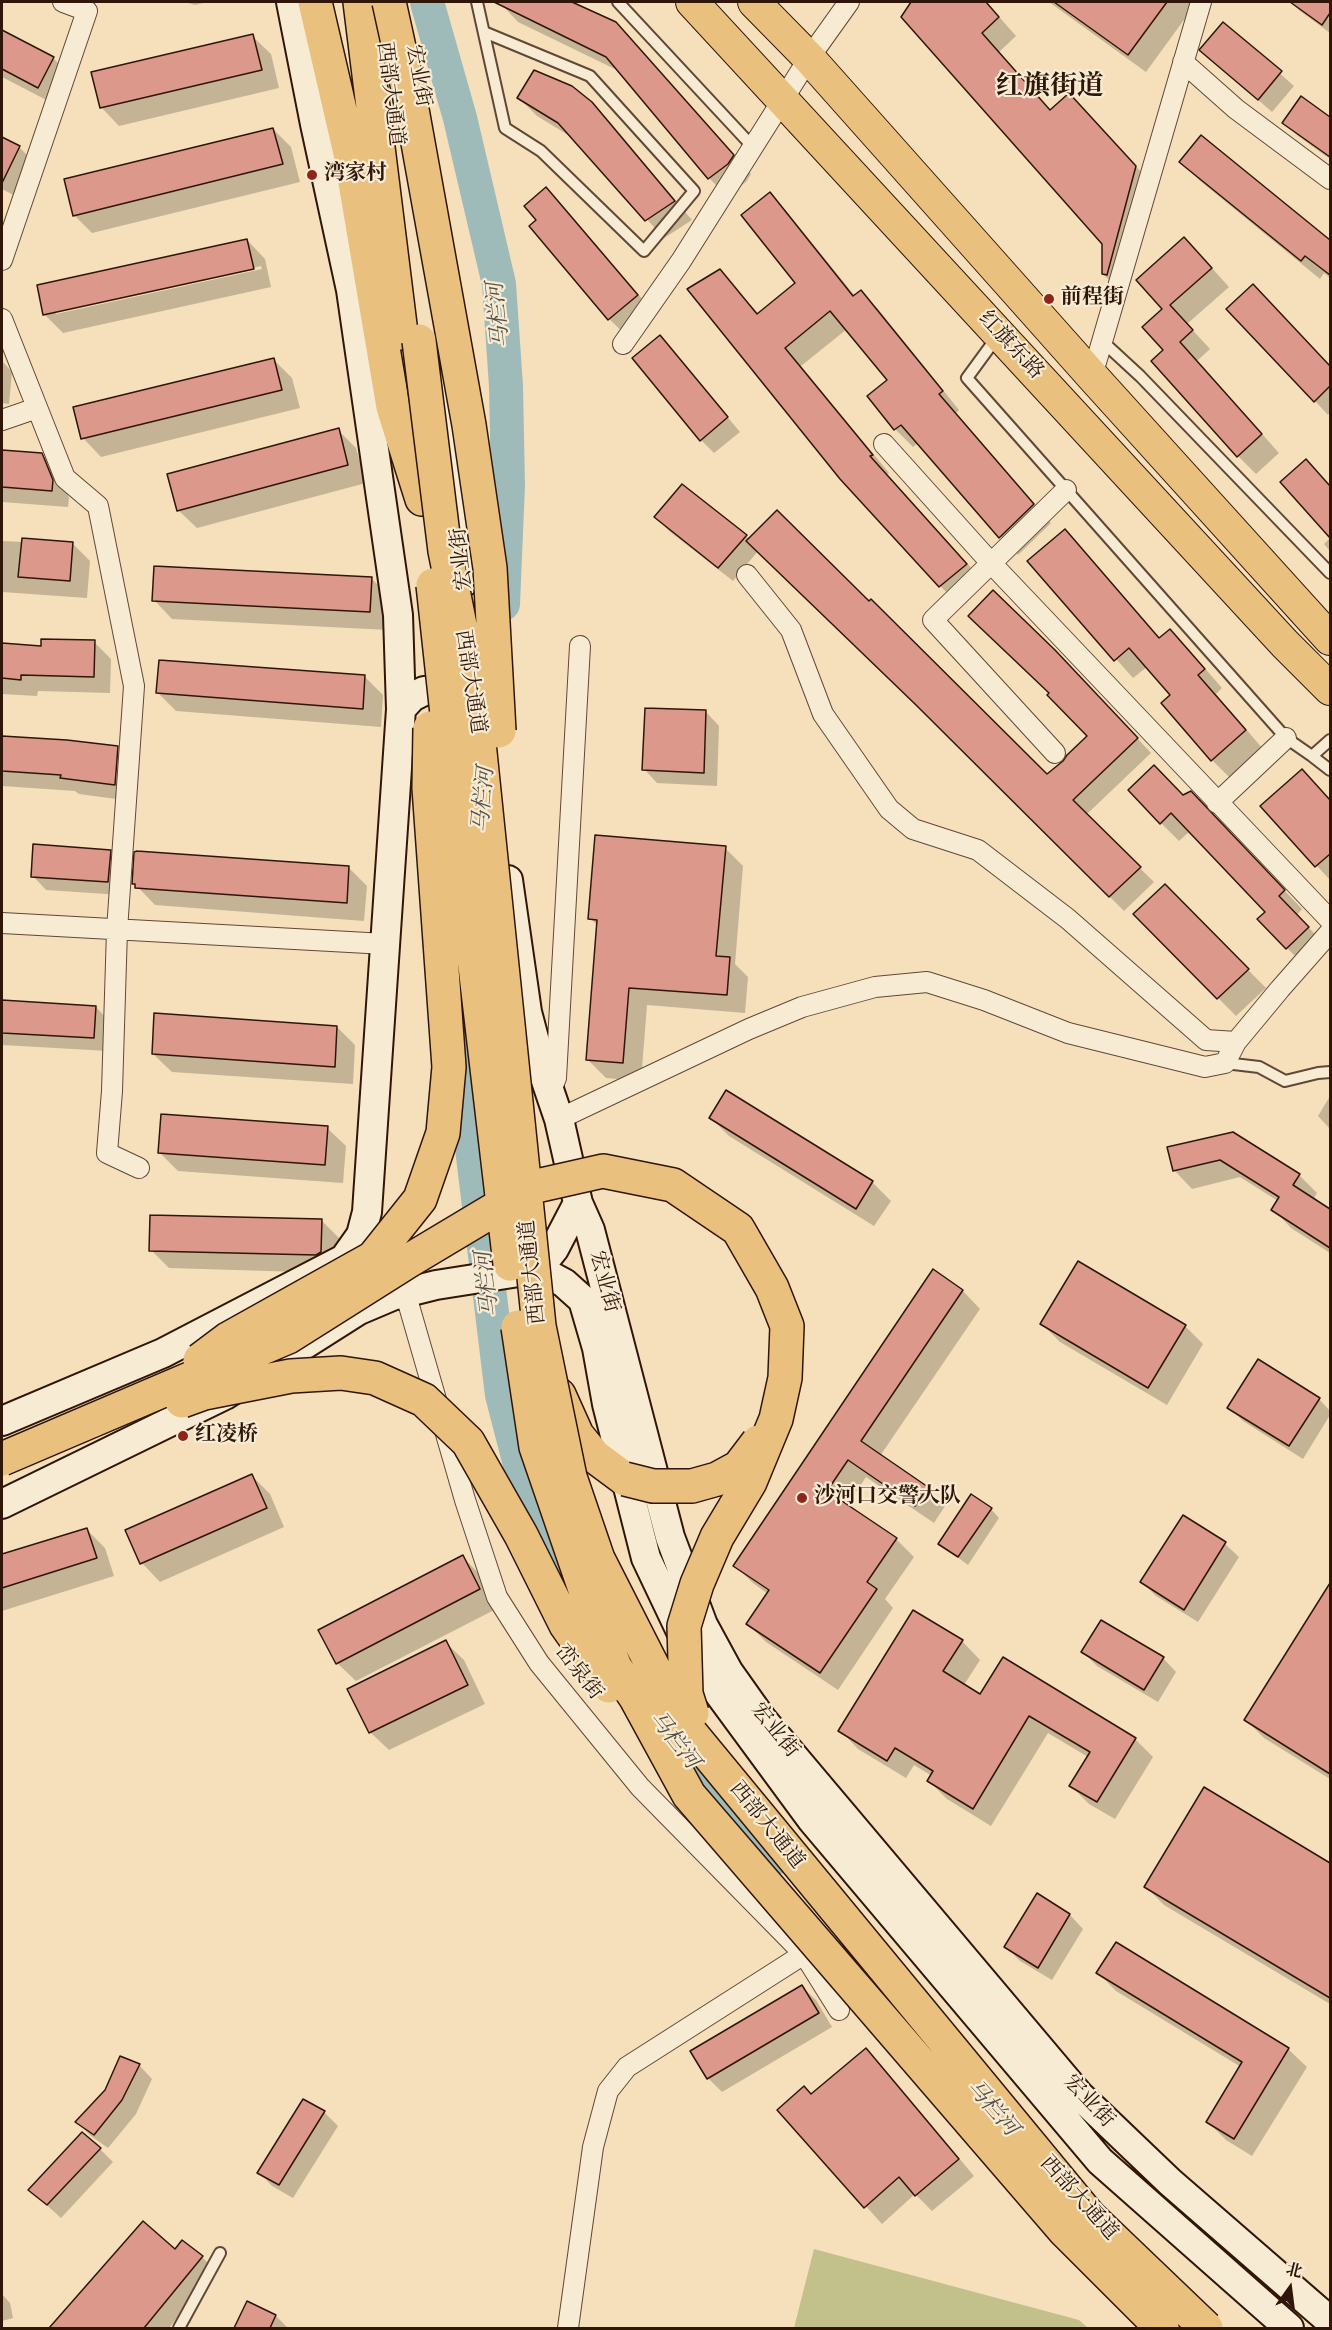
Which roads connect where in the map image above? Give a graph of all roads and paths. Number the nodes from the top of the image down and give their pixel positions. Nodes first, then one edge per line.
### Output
1 (63, 2) edge
2 (291, 2) edge
3 (360, 2) edge
4 (377, 2) edge
5 (389, 2) edge
6 (404, 2) edge
7 (477, 2) edge
8 (618, 2) edge
9 (692, 2) edge
10 (754, 2) edge
11 (849, 2) edge
12 (1200, 2) edge
13 (319, 16) edge
14 (409, 31) junction
15 (484, 32) junction
16 (809, 58) junction
17 (1183, 62) junction
18 (782, 99) junction
19 (752, 146) junction
20 (1330, 179) edge
21 (2, 260) edge
22 (2, 319) edge
23 (999, 334) junction
24 (1102, 341) junction
25 (7, 344) edge
26 (623, 344) dead end
27 (1092, 376) junction
28 (37, 408) junction
29 (2, 420) edge
30 (884, 444) dead end
31 (1066, 490) junction
32 (422, 500) junction
33 (991, 563) junction
34 (1330, 573) edge
35 (747, 575) dead end
36 (433, 588) junction
37 (1330, 639) edge
38 (580, 646) dead end
39 (1330, 689) edge
40 (401, 709) junction
41 (485, 722) junction
42 (1286, 738) junction
43 (1330, 740) edge
44 (1055, 753) dead end
45 (1312, 756) junction
46 (1330, 770) edge
47 (1217, 803) junction
48 (1330, 920) edge
49 (2, 923) edge
50 (117, 930) junction
51 (1330, 932) edge
52 (501, 942) junction
53 (386, 944) junction
54 (1236, 1042) junction
55 (1225, 1063) junction
56 (1330, 1072) edge
57 (547, 1082) junction
58 (559, 1119) junction
59 (139, 1168) dead end
60 (578, 1203) junction
61 (367, 1212) junction
62 (538, 1269) junction
63 (405, 1292) junction
64 (543, 1348) junction
65 (157, 1393) junction
66 (776, 1419) junction
67 (2, 1421) edge
68 (2, 1461) edge
69 (2, 1504) edge
70 (716, 1764) junction
71 (689, 1795) junction
72 (804, 1954) junction
73 (839, 2010) dead end
74 (220, 2253) dead end
75 (1330, 2321) edge
76 (179, 2328) edge
77 (568, 2328) edge
78 (1162, 2328) edge
79 (1206, 2328) edge
80 (1289, 2328) edge

1 - 21 street
2 - 40 main road
3 - 32 highway, 西部大通道
4 - 52 highway, 西部大通道, bridge
5 - 14 main road
5 - 52 highway, bridge
6 - 14 main road, 宏业街
7 - 15 lane
8 - 19 lane
9 - 18 main road, 红旗东路
10 - 16 main road, 红旗东路
11 - 16 street
12 - 17 street
13 - 32 highway
14 - 41 main road, 宏业街
15 - 15 lane
16 - 18 street
16 - 27 main road, 红旗东路
17 - 20 street
17 - 24 street
18 - 19 street
18 - 23 main road, 红旗东路
19 - 26 street
22 - 25 street
23 - 31 lane
23 - 39 main road, 红旗东路
24 - 27 street
24 - 34 lane
25 - 28 street
27 - 37 main road, 红旗东路
28 - 29 street
28 - 50 street
30 - 33 street
31 - 33 street
31 - 42 lane
32 - 36 highway, 西部大通道
33 - 44 street
33 - 47 street
35 - 54 street
36 - 65 highway, bridge
36 - 71 highway, 西部大通道, bridge
38 - 57 street
40 - 41 main road
40 - 53 main road
41 - 57 main road, 宏业街
42 - 45 lane
42 - 47 street
43 - 45 lane
45 - 46 lane
47 - 48 street
49 - 50 street
50 - 53 street
50 - 59 street
51 - 54 street
52 - 64 highway, 西部大通道, bridge
53 - 61 main road
54 - 55 street
55 - 56 lane
55 - 58 street
57 - 58 main road, 宏业街
58 - 60 main road, 宏业街
60 - 62 main road
60 - 75 main road, 宏业街
61 - 63 main road
61 - 67 main road
62 - 63 main road
62 - 80 main road, 宏业街
63 - 69 main road
63 - 72 street, 峦泉街
64 - 66 highway, bridge
64 - 70 highway, 西部大通道, bridge
65 - 66 highway, bridge
65 - 68 highway, bridge
66 - 70 highway, bridge
68 - 71 highway, bridge
70 - 79 highway, 西部大通道, bridge
71 - 78 highway, 西部大通道, bridge
72 - 73 street, 峦泉街
72 - 77 street
74 - 76 lane

